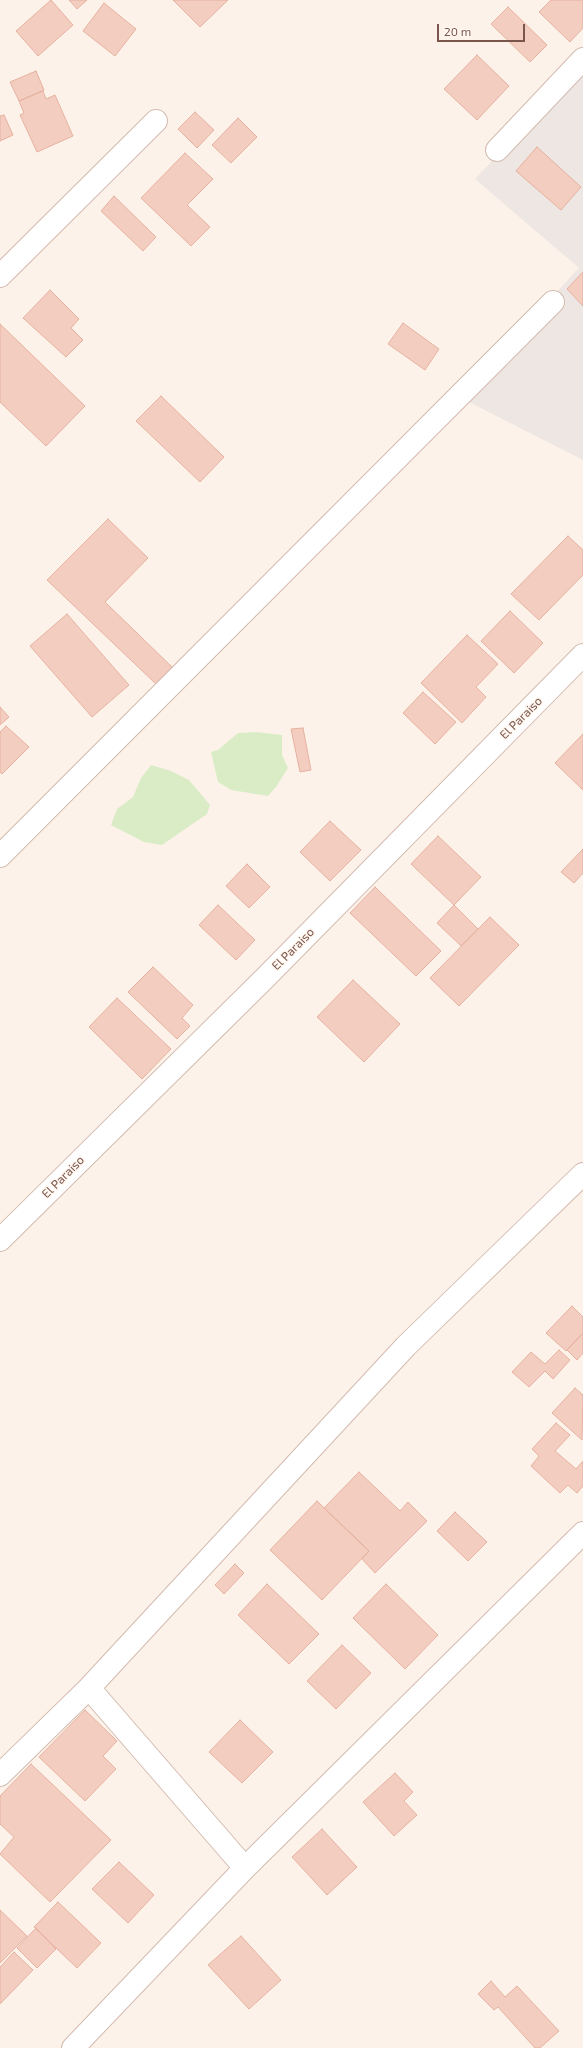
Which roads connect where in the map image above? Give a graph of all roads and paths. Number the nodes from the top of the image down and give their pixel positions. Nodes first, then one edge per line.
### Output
1 (583, 59) edge
2 (156, 121) dead end
3 (497, 150) dead end
4 (0, 276) edge
5 (553, 302) dead end
6 (583, 655) edge
7 (0, 856) edge
8 (583, 1174) edge
9 (0, 1240) edge
10 (583, 1533) edge
11 (89, 1688) junction
12 (0, 1775) edge
13 (245, 1868) junction
14 (74, 2048) edge

1 - 3 street
2 - 4 street
5 - 7 street
6 - 9 street, El Paraiso
8 - 11 street
10 - 13 street
11 - 12 street
11 - 13 street
13 - 14 street

